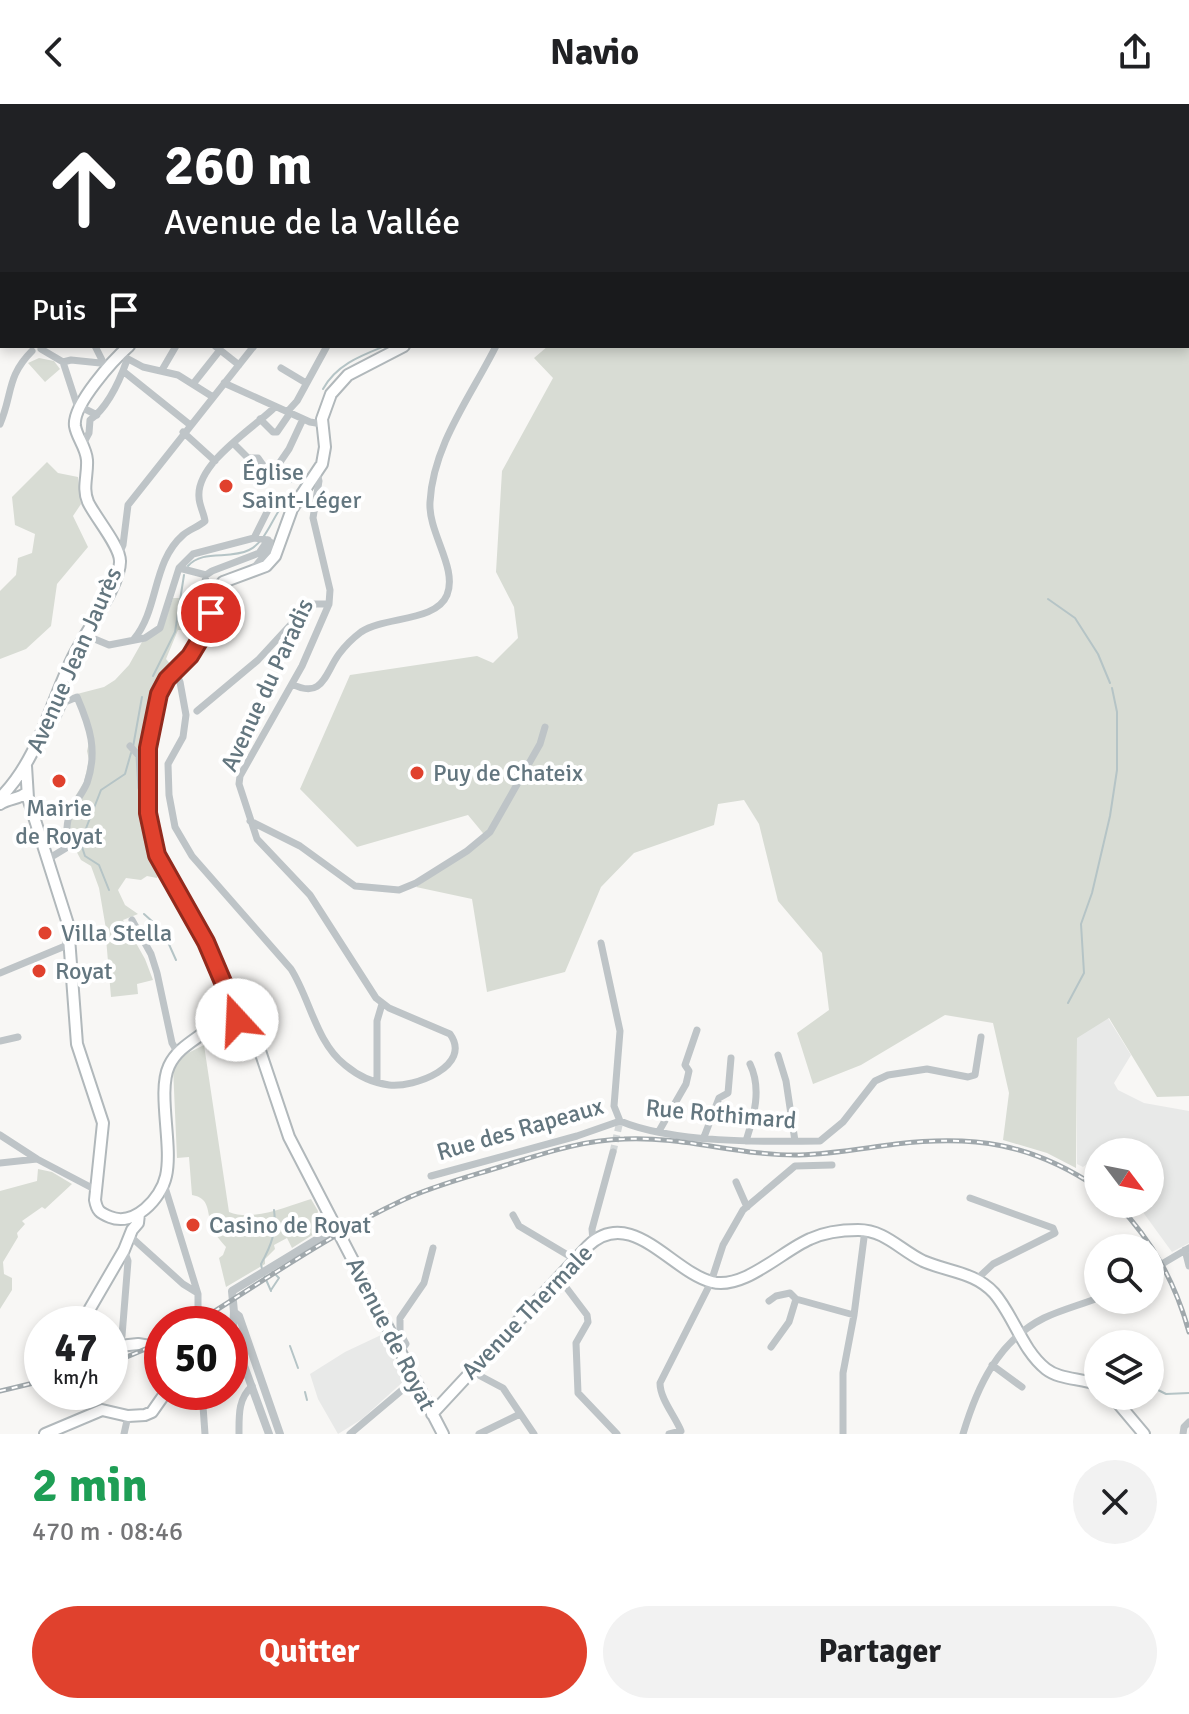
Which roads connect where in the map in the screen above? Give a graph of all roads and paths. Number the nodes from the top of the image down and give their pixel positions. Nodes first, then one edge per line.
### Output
1 (42, 348) edge
2 (96, 348) edge
3 (128, 348) edge
4 (175, 348) edge
5 (217, 348) edge
6 (252, 348) edge
7 (326, 348) edge
8 (400, 348) edge
9 (495, 348) edge
10 (31, 349) edge
11 (123, 357) junction
12 (63, 362) junction
13 (242, 362) junction
14 (106, 363) junction
15 (281, 368) dead end
16 (162, 370) junction
17 (123, 371) junction
18 (224, 383) junction
19 (306, 383) junction
20 (193, 384) junction
21 (213, 397) junction
22 (275, 407) junction
23 (78, 412) junction
24 (288, 412) junction
25 (97, 415) junction
26 (260, 419) junction
27 (303, 419) junction
28 (0, 424) edge
29 (189, 424) junction
30 (322, 424) junction
31 (281, 427) junction
32 (183, 432) junction
33 (295, 435) junction
34 (233, 443) junction
35 (83, 444) junction
36 (248, 458) junction
37 (215, 461) junction
38 (265, 468) junction
39 (317, 473) junction
40 (267, 512) dead end
41 (261, 538) junction
42 (119, 554) junction
43 (184, 570) junction
44 (252, 571) junction
45 (206, 575) junction
46 (329, 604) junction
47 (85, 635) junction
48 (134, 639) junction
49 (193, 650) junction
50 (175, 671) junction
51 (292, 684) junction
52 (197, 711) dead end
53 (50, 718) junction
54 (545, 727) dead end
55 (130, 746) dead end
56 (19, 790) junction
57 (147, 793) junction
58 (0, 798) edge
59 (0, 804) edge
60 (250, 821) junction
61 (48, 859) junction
62 (132, 920) dead end
63 (601, 943) dead end
64 (70, 944) junction
65 (0, 973) edge
66 (382, 1004) junction
67 (230, 1016) junction
68 (697, 1030) dead end
69 (18, 1037) dead end
70 (981, 1037) dead end
71 (0, 1041) edge
72 (178, 1053) junction
73 (778, 1055) dead end
74 (731, 1058) dead end
75 (750, 1064) dead end
76 (377, 1082) junction
77 (620, 1121) junction
78 (659, 1131) junction
79 (0, 1135) edge
80 (704, 1137) junction
81 (746, 1141) junction
82 (795, 1141) junction
83 (613, 1152) tunnel mouth
84 (37, 1159) junction
85 (0, 1163) edge
86 (832, 1165) dead end
87 (431, 1176) dead end
88 (736, 1182) dead end
89 (164, 1184) junction
90 (96, 1190) junction
91 (970, 1198) dead end
92 (747, 1207) junction
93 (139, 1214) junction
94 (513, 1215) dead end
95 (126, 1217) junction
96 (334, 1225) junction
97 (865, 1230) junction
98 (131, 1233) junction
99 (593, 1241) junction
100 (433, 1248) dead end
101 (1187, 1249) edge
102 (124, 1250) junction
103 (576, 1260) junction
104 (1164, 1263) edge
105 (1189, 1266) edge
106 (559, 1278) junction
107 (977, 1279) junction
108 (711, 1282) junction
109 (197, 1293) junction
110 (796, 1299) junction
111 (769, 1301) dead end
112 (1084, 1303) edge
113 (91, 1306) edge
114 (124, 1306) edge
115 (198, 1306) edge
116 (233, 1306) edge
117 (854, 1315) junction
118 (1021, 1334) junction
119 (248, 1343) edge
120 (771, 1347) dead end
121 (400, 1352) junction
122 (992, 1365) junction
123 (471, 1371) junction
124 (248, 1376) edge
125 (414, 1380) junction
126 (1084, 1381) edge
127 (252, 1386) junction
128 (1022, 1387) dead end
129 (429, 1409) junction
130 (153, 1410) edge
131 (203, 1410) edge
132 (1124, 1410) edge
133 (520, 1414) junction
134 (128, 1416) junction
135 (1189, 1422) edge
136 (681, 1433) edge
137 (45, 1434) edge
138 (124, 1434) edge
139 (205, 1434) edge
140 (239, 1434) edge
141 (269, 1434) edge
142 (280, 1434) edge
143 (350, 1434) edge
144 (443, 1434) edge
145 (479, 1434) edge
146 (534, 1434) edge
147 (617, 1434) edge
148 (669, 1434) edge
149 (843, 1434) edge
150 (963, 1434) edge
151 (1144, 1434) edge
152 (1183, 1434) edge

1 - 10 street
1 - 12 street
2 - 14 street
3 - 11 main road
4 - 16 street
5 - 13 street
5 - 20 street
6 - 13 street
7 - 19 street
8 - 30 main road
9 - 51 street
10 - 28 street
11 - 14 main road
11 - 16 street
11 - 17 street
12 - 14 street
12 - 23 street
13 - 18 street
14 - 23 main road
15 - 19 street
16 - 20 street
17 - 25 street
17 - 29 street
18 - 21 street
18 - 22 street
19 - 24 street
20 - 21 street
21 - 29 street
22 - 24 street
22 - 26 street
23 - 25 street
23 - 35 main road
24 - 27 street
24 - 31 street
25 - 35 street
26 - 31 street
26 - 34 street
27 - 30 street
27 - 33 street
29 - 32 street
30 - 39 main road
31 - 33 street
32 - 37 street
32 - 42 street
33 - 38 street
34 - 36 street
34 - 37 street
35 - 42 main road
36 - 38 street
36 - 38 street
37 - 48 street
39 - 44 main road
39 - 46 street, Avenue du Paradis
40 - 41 street
41 - 43 street
41 - 44 street
41 - 45 street
42 - 47 main road, Avenue Jean Jaurès
43 - 45 street
43 - 48 street
44 - 49 main road
45 - 49 street
46 - 51 street, Avenue du Paradis
46 - 52 street
47 - 48 street
47 - 53 main road, Avenue Jean Jaurès
49 - 50 main road
50 - 57 main road
50 - 76 street
51 - 60 street, Avenue du Paradis
53 - 56 main road, Avenue Jean Jaurès
53 - 61 street
54 - 60 street
55 - 57 street
56 - 58 main road
56 - 59 main road
56 - 61 main road
57 - 67 main road
60 - 66 street, Avenue du Paradis
61 - 64 main road
62 - 72 street
63 - 77 street
64 - 65 street
64 - 90 main road
66 - 76 street
66 - 76 street
67 - 72 main road
67 - 96 main road, Avenue de Royat
68 - 78 street
69 - 71 street
70 - 82 street, Rue Rothimard
72 - 89 main road
73 - 82 street
74 - 80 street
75 - 81 street
77 - 78 street, Rue Rothimard
77 - 87 street, Rue des Rapeaux
78 - 80 street, Rue Rothimard
79 - 84 street
80 - 81 street, Rue Rothimard
81 - 82 street, Rue Rothimard
83 - 99 street, Rue des Rapeaux
84 - 85 street
84 - 90 street
86 - 92 street
88 - 92 street
89 - 93 main road
89 - 109 street
90 - 95 main road
91 - 107 street
92 - 108 street
93 - 95 main road
93 - 98 main road
94 - 103 street
95 - 98 main road
96 - 116 street
96 - 121 main road, Avenue de Royat
97 - 107 main road
97 - 108 main road
97 - 117 street
98 - 102 main road
98 - 109 street
99 - 103 main road, Avenue Thermale
99 - 108 main road, Avenue Thermale
100 - 121 street
101 - 104 street
101 - 105 street
102 - 113 main road
102 - 114 street
103 - 106 main road, Avenue Thermale
106 - 123 main road, Avenue Thermale
106 - 147 street
107 - 118 main road
108 - 136 street
109 - 115 street
110 - 111 street
110 - 117 street
110 - 120 street
112 - 118 street
117 - 149 street
118 - 122 street
118 - 126 main road
119 - 142 street
121 - 125 main road, Avenue de Royat
122 - 128 street
122 - 150 street
123 - 129 main road, Avenue Thermale
123 - 133 street
124 - 127 street
125 - 129 main road, Avenue de Royat
125 - 143 street
127 - 140 street
127 - 141 street
129 - 144 main road, Avenue de Royat
130 - 134 main road
131 - 139 street
132 - 151 main road
133 - 145 street
133 - 146 street
134 - 137 main road
134 - 138 street
135 - 152 street
136 - 148 street

